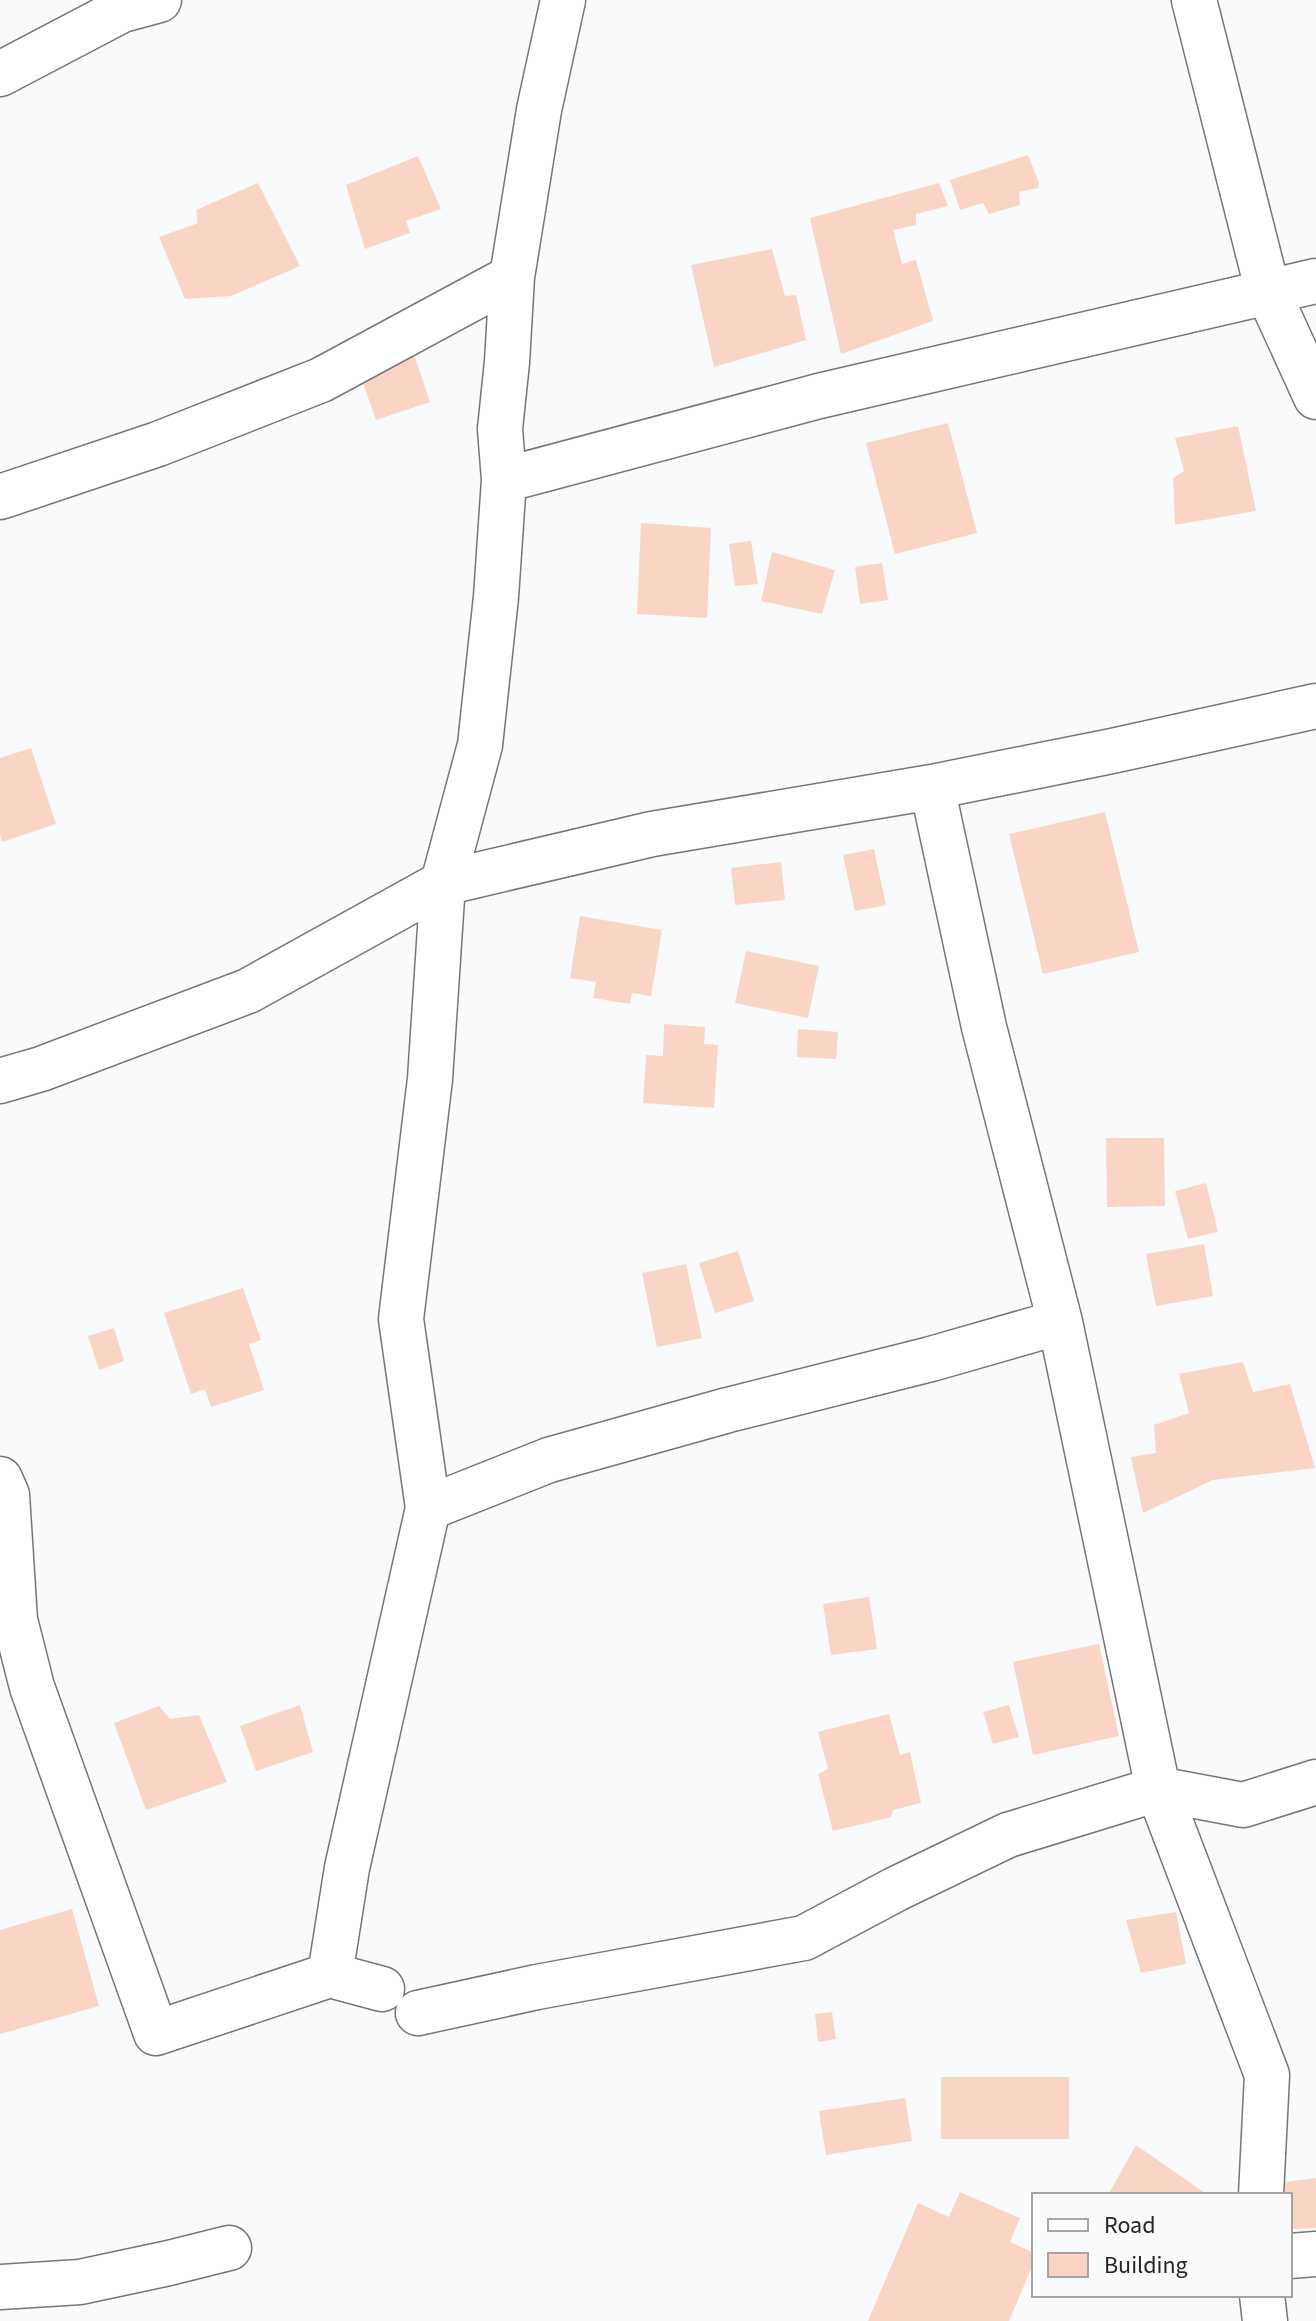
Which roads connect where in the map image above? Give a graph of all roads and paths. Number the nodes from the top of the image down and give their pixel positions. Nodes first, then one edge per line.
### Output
1 (159, 0) edge
2 (563, 0) edge
3 (1194, 0) edge
4 (0, 74) edge
5 (512, 277) junction
6 (1316, 281) edge
7 (1268, 292) junction
8 (1316, 397) edge
9 (504, 480) junction
10 (0, 497) edge
11 (1316, 706) edge
12 (932, 787) junction
13 (443, 883) junction
14 (0, 1081) edge
15 (1060, 1322) junction
16 (0, 1479) edge
17 (428, 1508) junction
18 (8, 1622) edge
19 (1316, 1782) edge
20 (1158, 1789) junction
21 (330, 1975) junction
22 (382, 1989) dead end
23 (418, 2013) dead end
24 (1261, 2193) edge
25 (229, 2248) dead end
26 (1316, 2254) edge
27 (1292, 2256) edge
28 (0, 2287) edge
29 (1262, 2297) edge
30 (1265, 2321) edge

1 - 4 street
2 - 5 street
3 - 7 street
5 - 9 street
5 - 10 street
6 - 7 street
7 - 8 street
7 - 9 street
9 - 13 street
11 - 12 street
12 - 13 street
12 - 15 street
13 - 14 street
13 - 17 street
15 - 17 street
15 - 20 street
16 - 18 street
17 - 21 street
18 - 21 street
19 - 20 street
20 - 23 street
20 - 24 street
21 - 22 street
25 - 28 street
26 - 27 street
29 - 30 street

